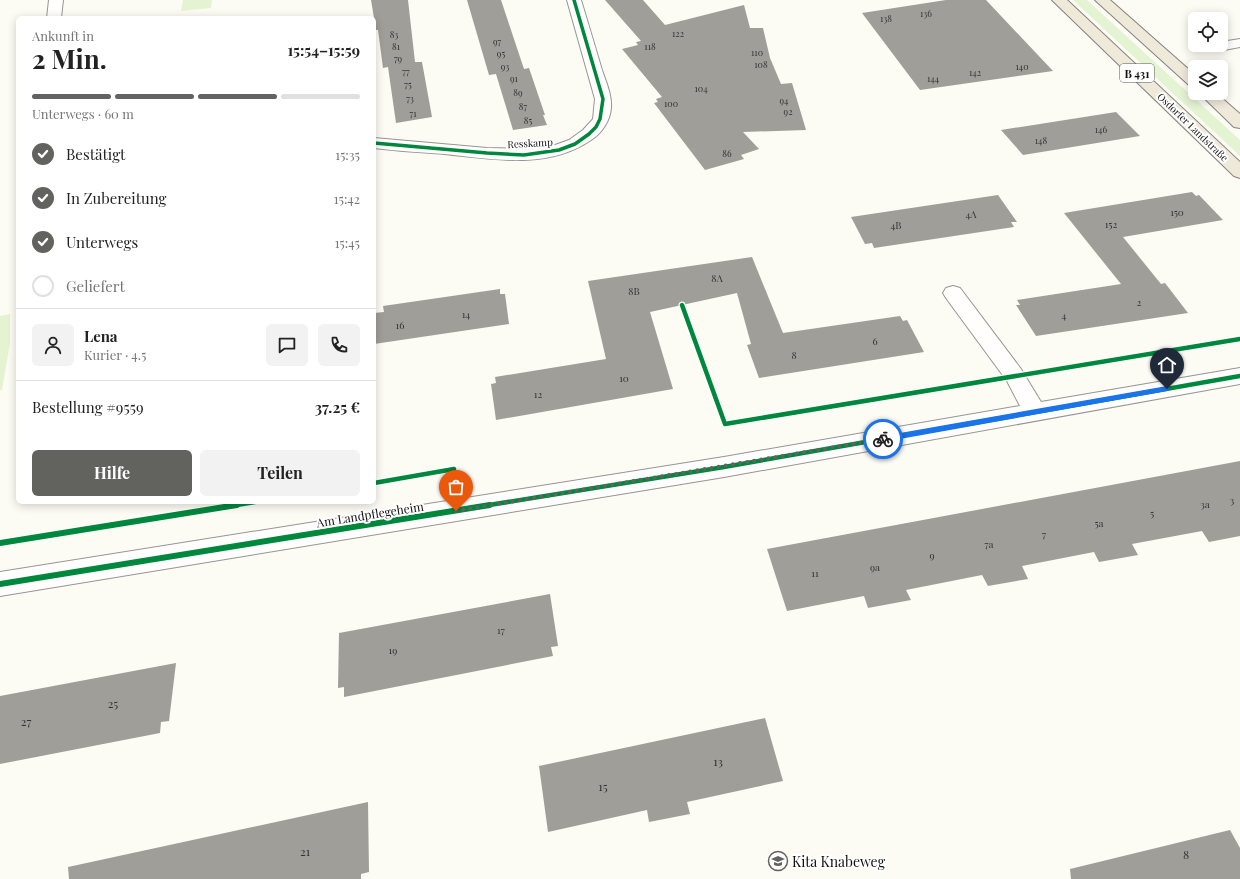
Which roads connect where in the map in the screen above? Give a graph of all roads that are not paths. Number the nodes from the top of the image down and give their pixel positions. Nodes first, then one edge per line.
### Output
1 (56, 0) edge
2 (574, 0) edge
3 (1059, 0) edge
4 (1102, 0) edge
5 (54, 16) edge
6 (1240, 43) edge
7 (1228, 45) edge
8 (1188, 77) edge
9 (1215, 100) edge
10 (1240, 123) edge
11 (376, 143) edge
12 (1240, 172) edge
13 (953, 293) dead end
14 (1240, 376) edge
15 (1035, 412) junction
16 (0, 584) edge

1 - 5 street
2 - 11 street, Resskamp
3 - 12 main road, Osdorfer Landstraße / B 431
4 - 8 main road, B 431
6 - 7 street
9 - 10 main road
13 - 15 street
14 - 15 street, Am Landpflegeheim
15 - 16 street, Am Landpflegeheim

